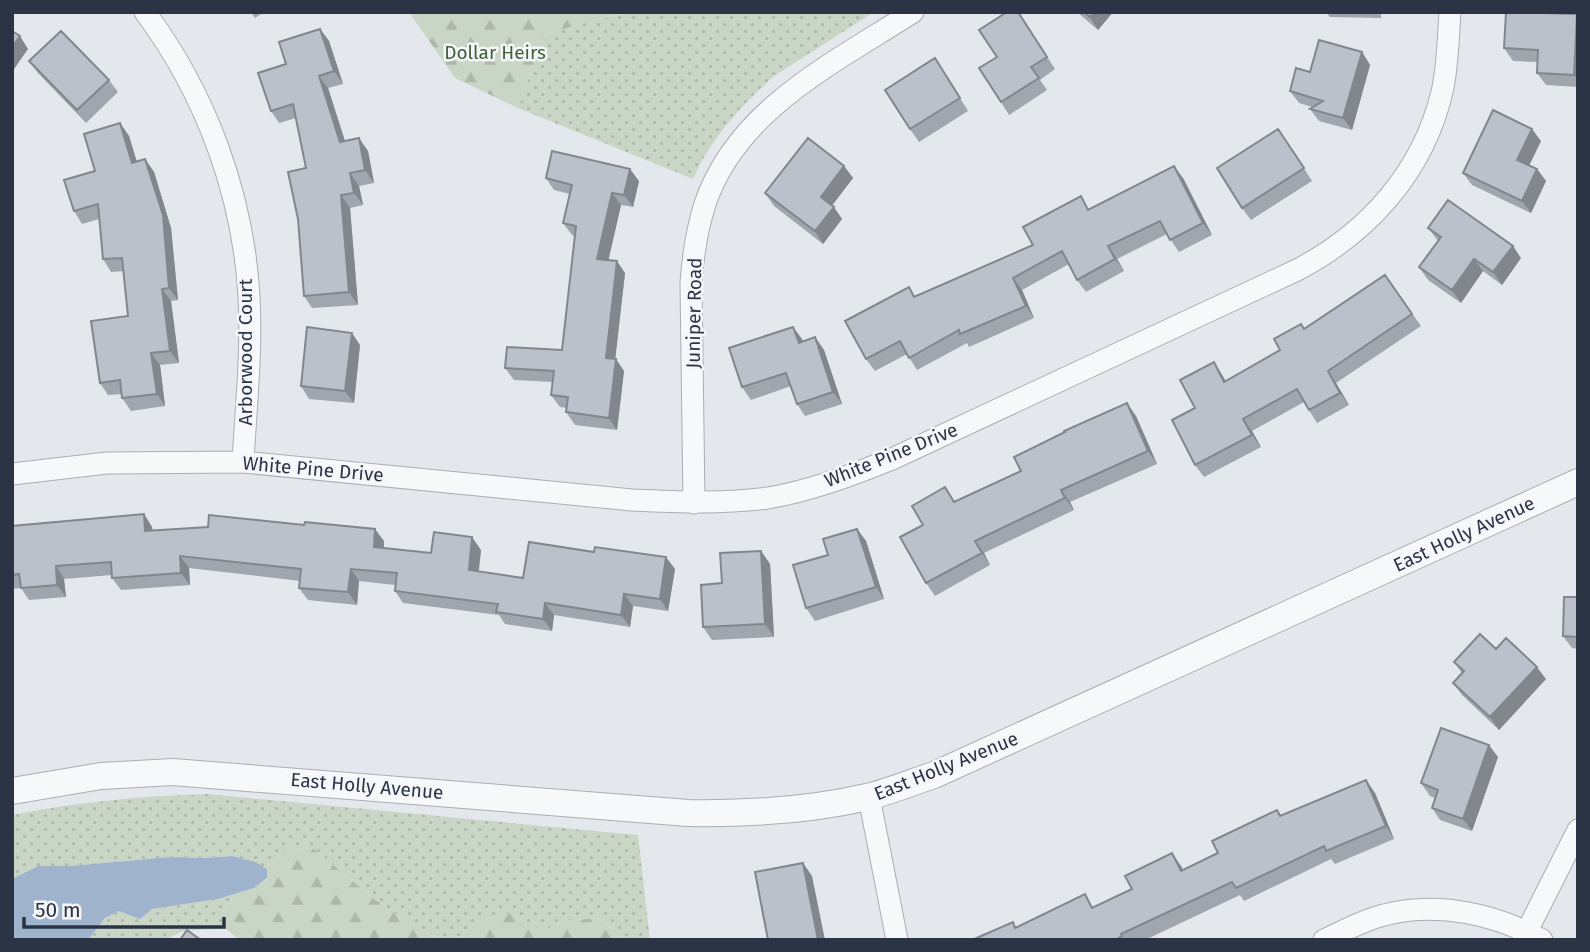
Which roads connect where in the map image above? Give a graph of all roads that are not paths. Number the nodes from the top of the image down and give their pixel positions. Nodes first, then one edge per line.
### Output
1 (145, 12) edge
2 (913, 12) edge
3 (1450, 12) edge
4 (243, 462) junction
5 (12, 474) edge
6 (1578, 482) edge
7 (694, 503) junction
8 (12, 792) edge
9 (869, 797) junction
10 (1578, 830) edge
11 (1535, 936) edge
12 (898, 940) edge
13 (1324, 940) edge

1 - 4 street, Arborwood Court
2 - 7 street, Juniper Road
3 - 7 street, White Pine Drive
4 - 5 street, White Pine Drive
4 - 7 street, White Pine Drive
6 - 9 street, East Holly Avenue
8 - 9 street, East Holly Avenue
9 - 12 street
10 - 11 street
11 - 13 street

